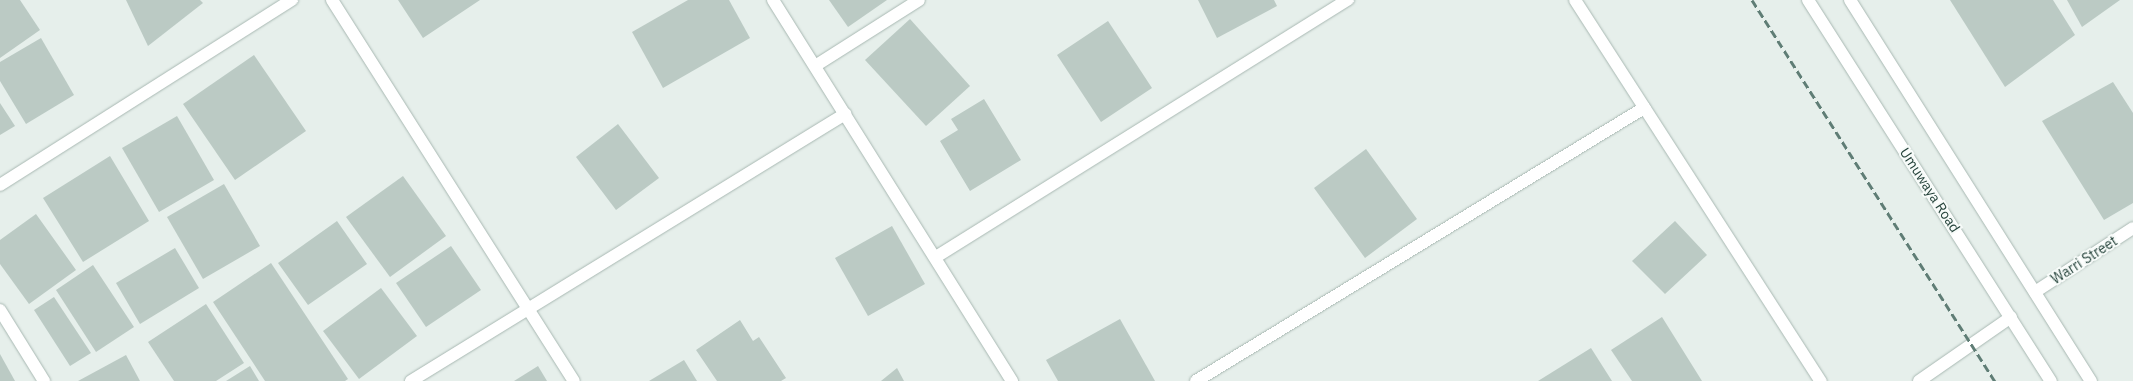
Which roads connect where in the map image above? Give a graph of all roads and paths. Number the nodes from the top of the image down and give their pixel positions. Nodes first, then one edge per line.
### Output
1 (292, 0) edge
2 (332, 0) edge
3 (773, 0) edge
4 (919, 0) edge
5 (1348, 0) edge
6 (1575, 0) edge
7 (1808, 0) edge
8 (1850, 0) edge
9 (815, 66) junction
10 (1644, 108) junction
11 (845, 114) junction
12 (0, 185) edge
13 (2133, 228) edge
14 (936, 257) junction
15 (2035, 292) junction
16 (527, 307) junction
17 (0, 310) edge
18 (2011, 317) junction
19 (44, 381) edge
20 (411, 381) edge
21 (574, 381) edge
22 (1012, 381) edge
23 (1196, 381) edge
24 (1821, 381) edge
25 (1918, 381) edge
26 (2051, 381) edge
27 (2091, 381) edge

1 - 12 street
2 - 16 street
3 - 9 street
4 - 9 street
5 - 14 street
6 - 10 street
7 - 18 street, Umuwaya Road
8 - 15 street
9 - 11 street
10 - 23 street
10 - 24 street
11 - 14 street
11 - 16 street
13 - 15 street, Warri Street
14 - 22 street
15 - 27 street
16 - 20 street
16 - 21 street
17 - 19 street
18 - 25 street
18 - 26 street, Umuwaya Road

